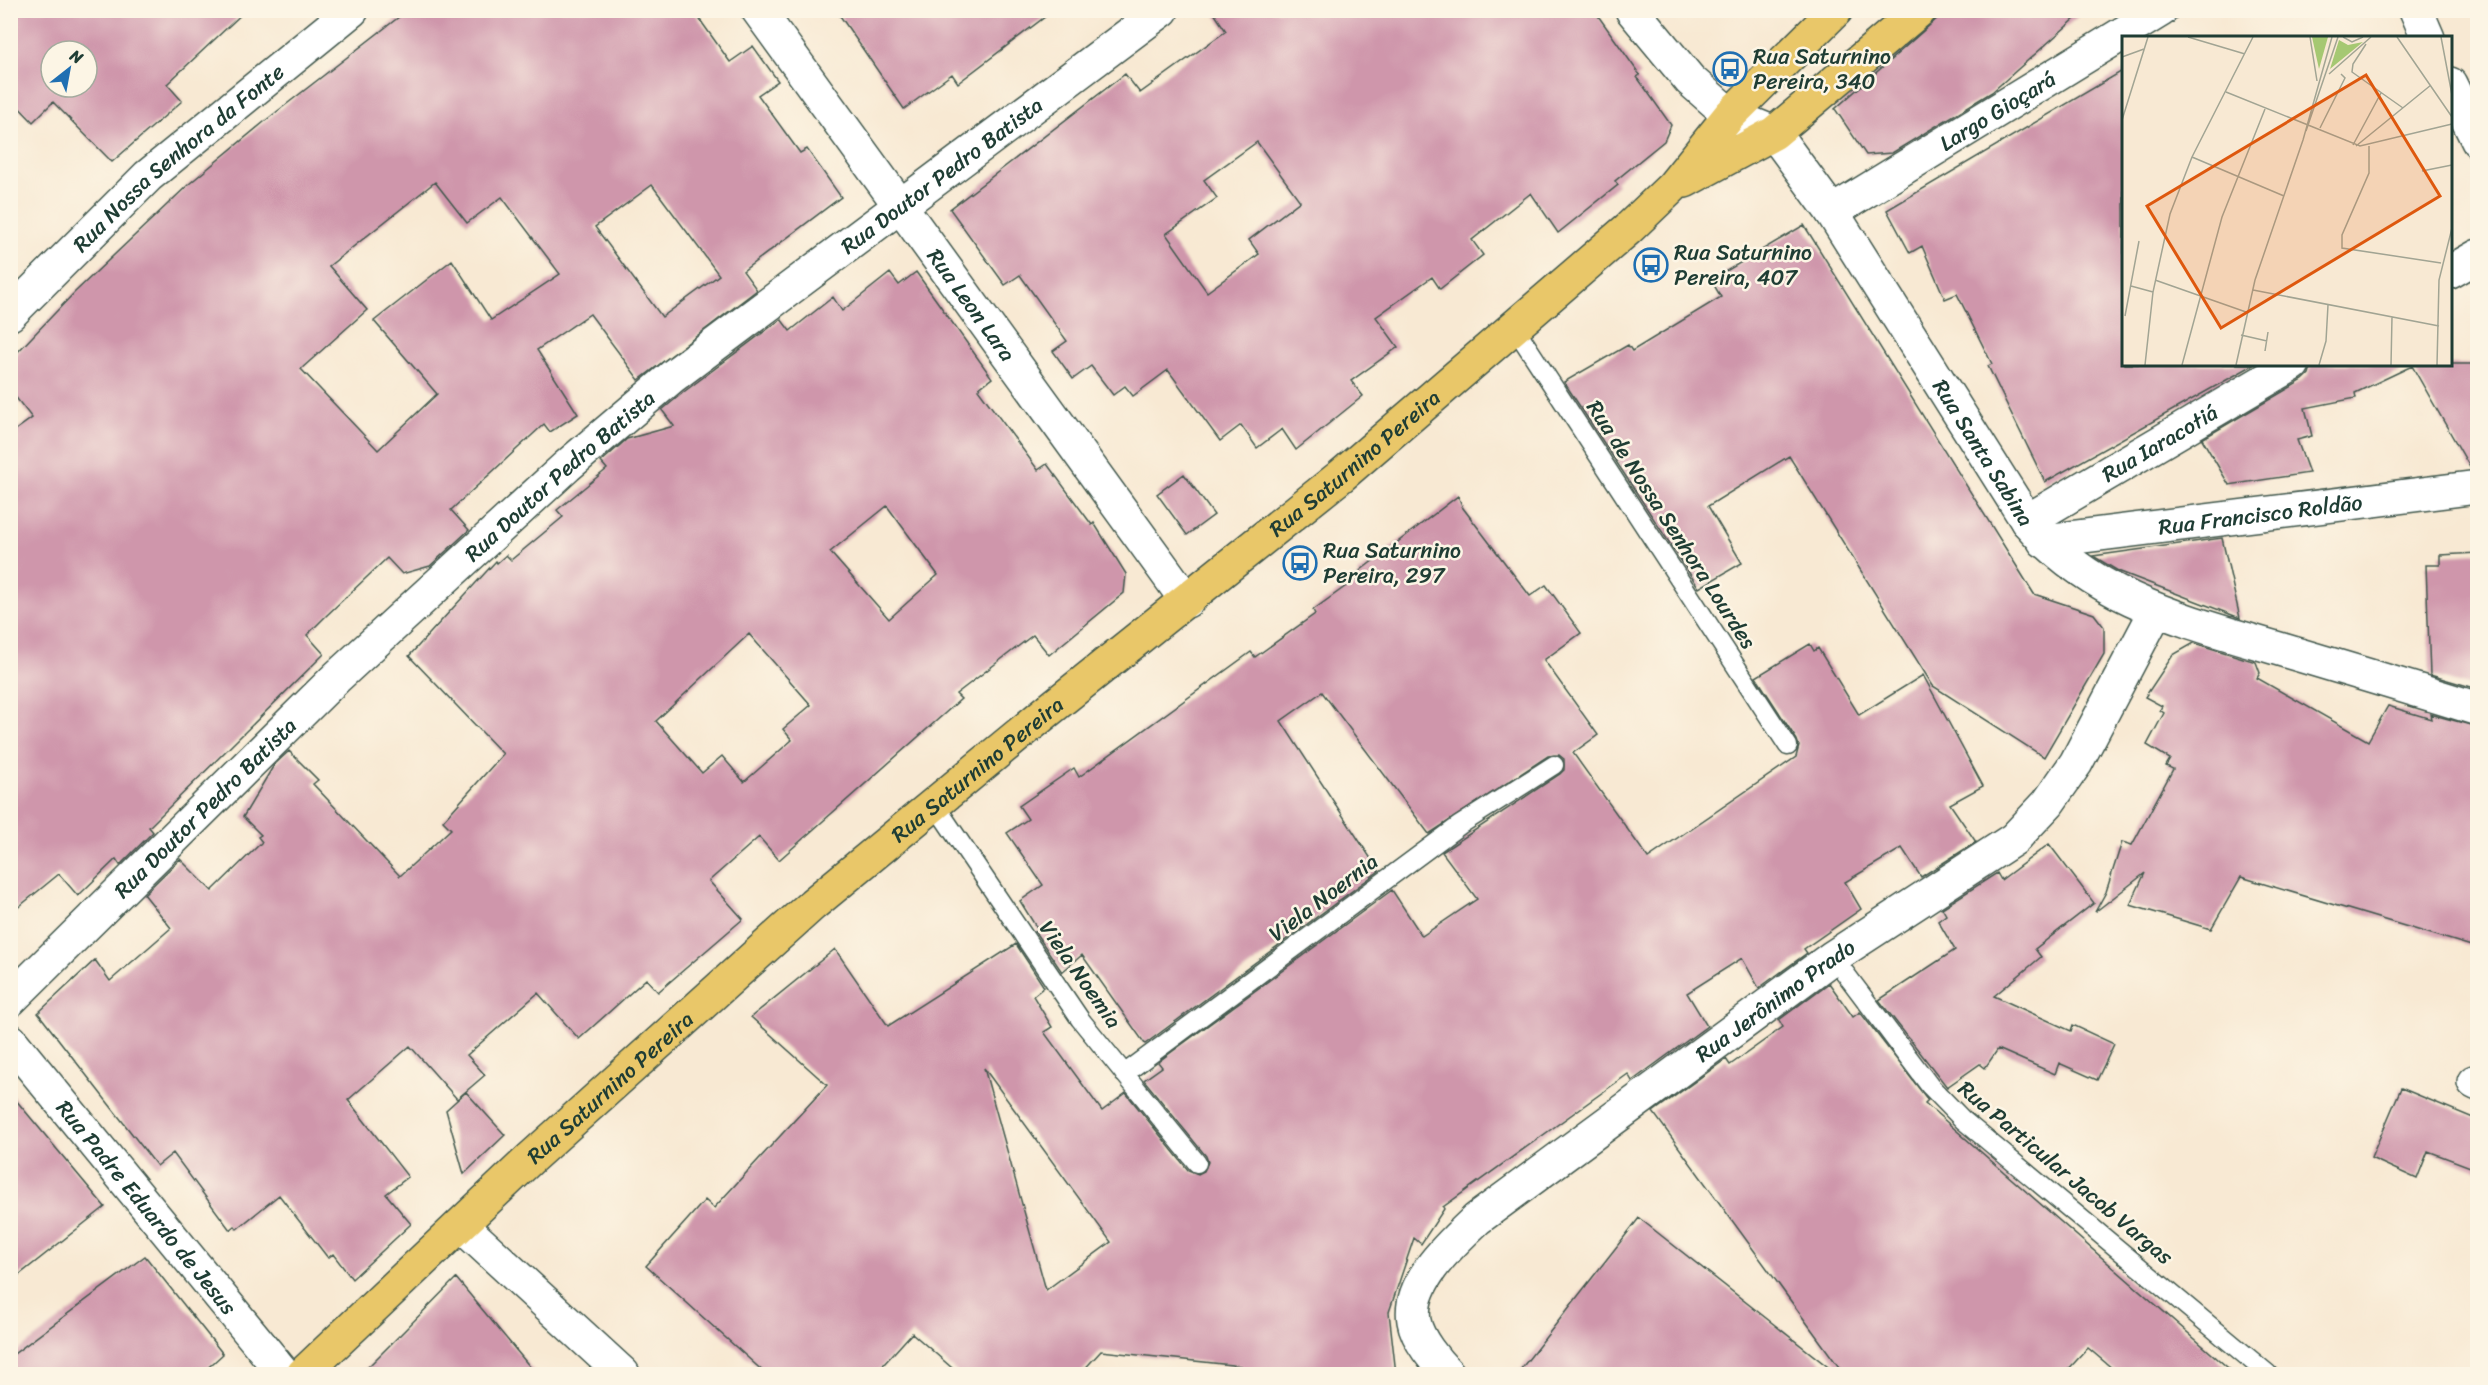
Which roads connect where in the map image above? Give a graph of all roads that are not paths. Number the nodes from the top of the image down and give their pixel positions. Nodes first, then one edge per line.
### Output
1 (352, 10) edge
2 (758, 10) edge
3 (1162, 10) edge
4 (1632, 10) edge
5 (1836, 10) edge
6 (1920, 10) edge
7 (2162, 10) edge
8 (2416, 10) edge
9 (2427, 36) edge
10 (2452, 86) edge
11 (1730, 115) junction
12 (1774, 133) junction
13 (2478, 141) edge
14 (1672, 187) junction
15 (899, 207) junction
16 (1832, 212) junction
17 (2478, 256) edge
18 (2452, 271) edge
19 (10, 314) edge
20 (1515, 328) junction
21 (2290, 366) edge
22 (2478, 487) edge
23 (2035, 531) junction
24 (1187, 601) junction
25 (2156, 611) junction
26 (2478, 708) edge
27 (1788, 746) dead end
28 (1554, 765) dead end
29 (935, 805) junction
30 (1833, 957) junction
31 (10, 1000) edge
32 (10, 1040) edge
33 (1124, 1074) junction
34 (1197, 1163) dead end
35 (461, 1225) junction
36 (284, 1374) edge
37 (303, 1374) edge
38 (624, 1374) edge
39 (1448, 1374) edge
40 (2268, 1374) edge

1 - 19 street, Rua Nossa Senhora da Fonte
2 - 15 street, Rua Leon Lara
3 - 15 street, Rua Doutor Pedro Batista
4 - 11 street
5 - 11 main road, Rua Saturnino Pereira
6 - 12 main road, Rua Saturnino Pereira
7 - 16 street, Largo Gioçará
8 - 9 street
10 - 13 street
11 - 12 street
11 - 14 main road, Rua Saturnino Pereira
12 - 14 main road, Rua Saturnino Pereira
12 - 16 street, Rua Santa Sabina
14 - 20 main road, Rua Saturnino Pereira
15 - 24 street, Rua Leon Lara
15 - 31 street, Rua Doutor Pedro Batista
16 - 23 street, Rua Santa Sabina
17 - 18 street
20 - 24 main road, Rua Saturnino Pereira
20 - 27 lane, Rua de Nossa Senhora Lourdes
21 - 23 street, Rua Iaracotiá
22 - 23 street, Rua Francisco Roldão
23 - 25 street, Rua Santa Sabina
24 - 29 main road, Rua Saturnino Pereira
25 - 26 street, Rua Santa Sabina
25 - 30 street, Rua Jerônimo Prado
28 - 33 lane, Viela Noernia
29 - 33 lane, Viela Noemia
29 - 35 main road, Rua Saturnino Pereira
30 - 39 street, Rua Jerônimo Prado
30 - 40 lane, Rua Particular Jacob Vargas
32 - 36 street, Rua Padre Eduardo de Jesus
33 - 34 lane, Viela Noemia
35 - 37 main road, Rua Saturnino Pereira
35 - 38 street

